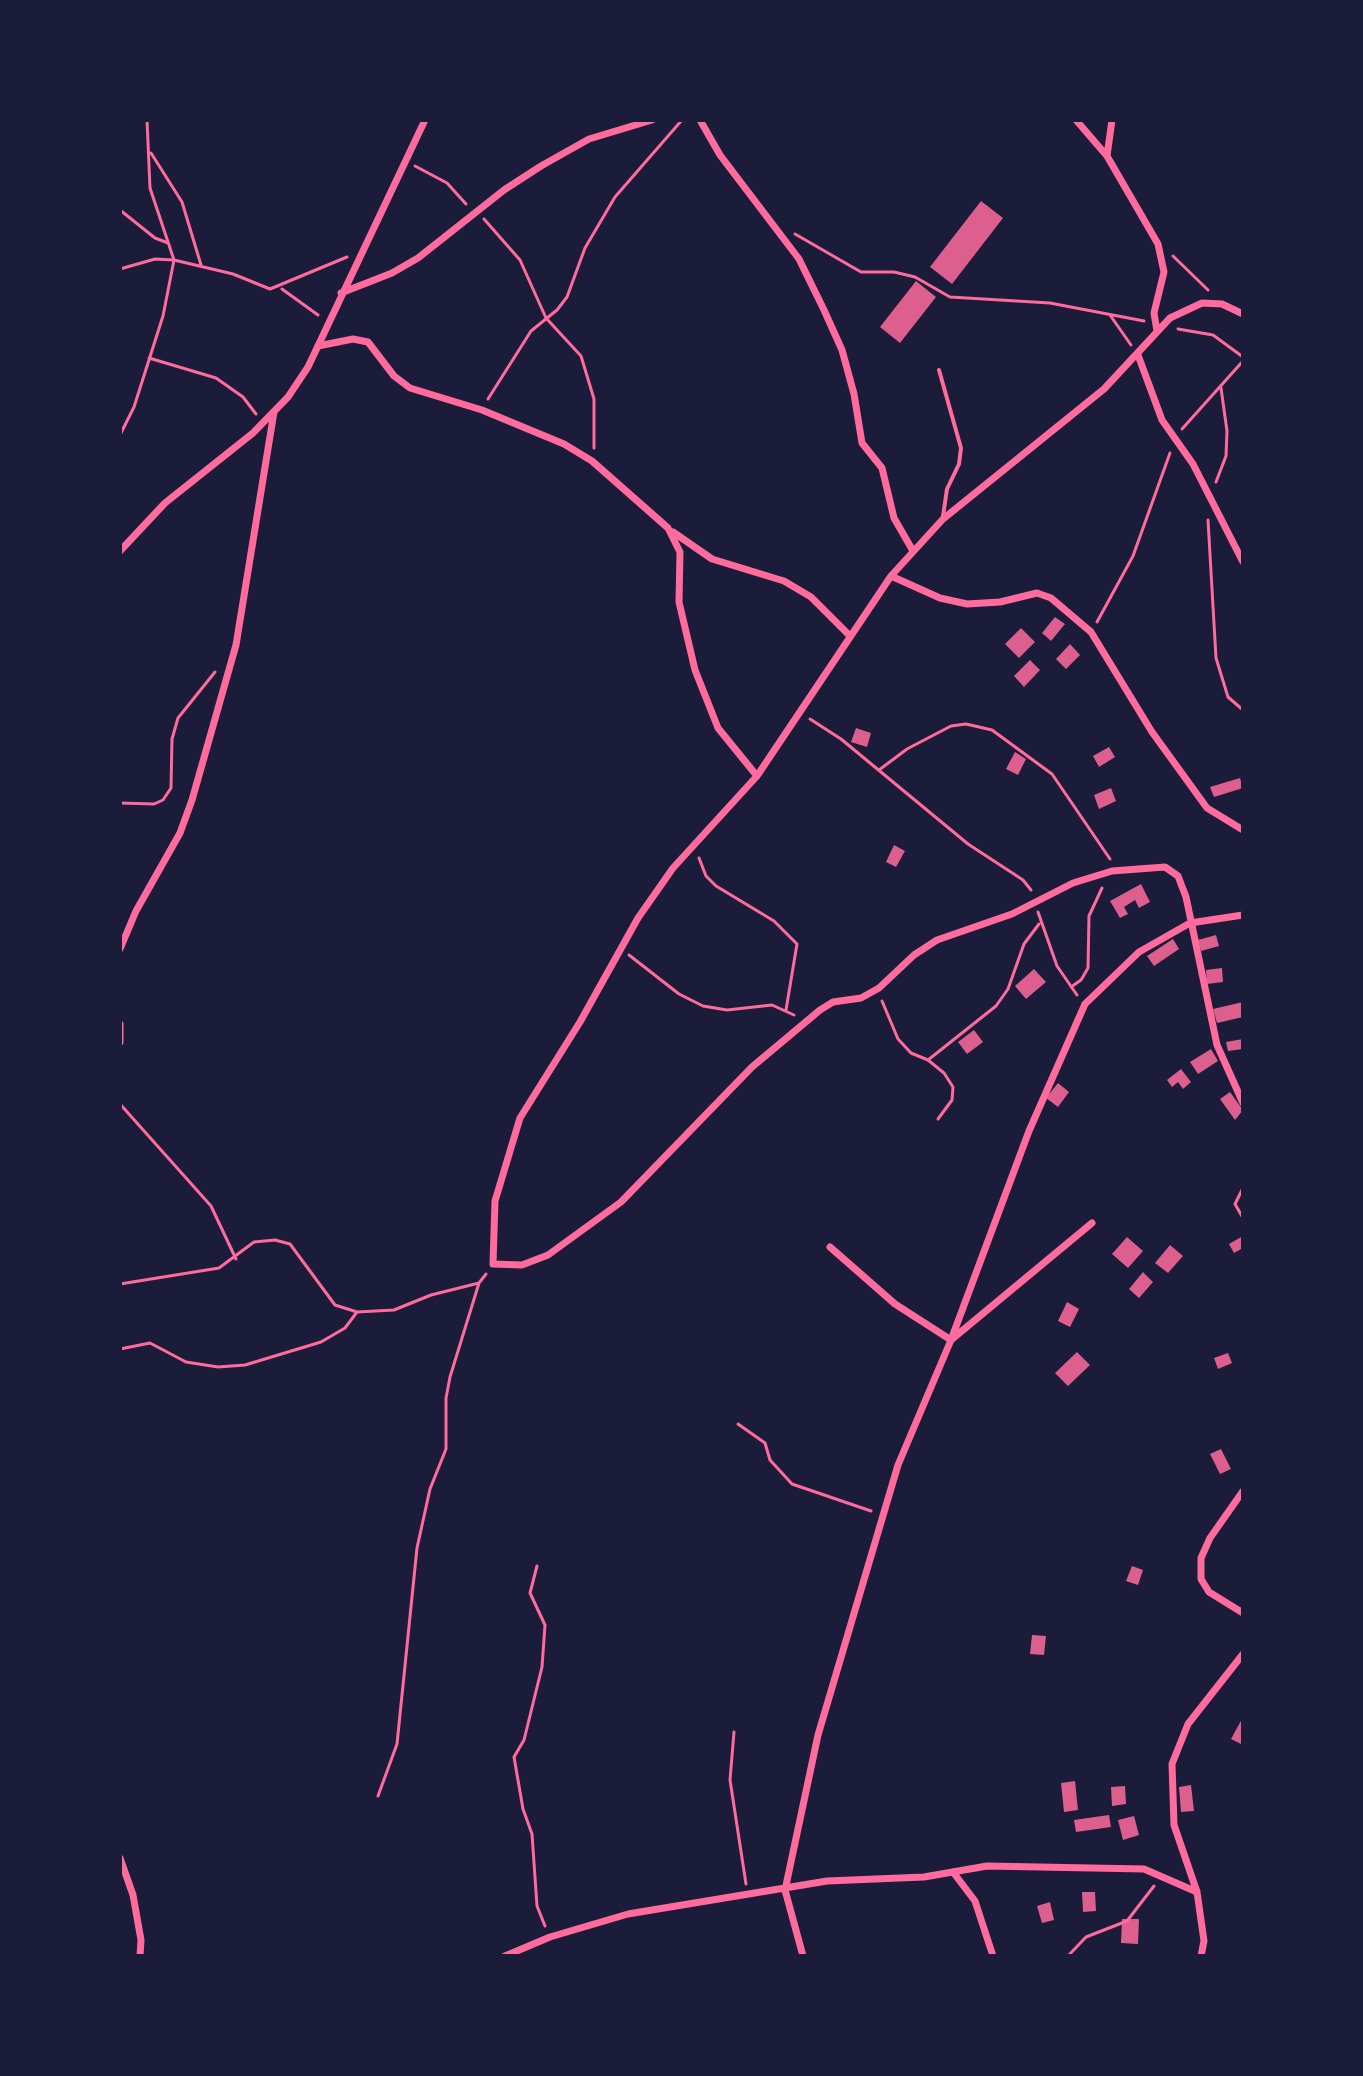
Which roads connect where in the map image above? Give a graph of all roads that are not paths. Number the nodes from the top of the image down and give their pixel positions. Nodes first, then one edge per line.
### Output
1 (425, 120) edge
2 (652, 120) edge
3 (700, 120) edge
4 (1076, 120) edge
5 (1112, 120) edge
6 (1107, 156) junction
7 (341, 293) junction
8 (1243, 314) edge
9 (1156, 327) junction
10 (318, 346) junction
11 (1138, 355) junction
12 (939, 370) dead end
13 (274, 412) junction
14 (943, 519) junction
15 (668, 528) junction
16 (120, 551) edge
17 (913, 551) junction
18 (1243, 562) edge
19 (891, 576) junction
20 (850, 636) junction
21 (757, 776) junction
22 (1243, 830) edge
23 (1243, 915) edge
24 (1190, 923) junction
25 (120, 949) edge
26 (120, 1024) edge
27 (120, 1042) edge
28 (1243, 1103) edge
29 (1092, 1223) dead end
30 (830, 1247) dead end
31 (951, 1340) junction
32 (1243, 1491) edge
33 (1243, 1613) edge
34 (1243, 1654) edge
35 (120, 1858) edge
36 (953, 1872) junction
37 (785, 1890) junction
38 (1197, 1892) junction
39 (140, 1956) edge
40 (505, 1956) edge
41 (803, 1956) edge
42 (993, 1956) edge
43 (1201, 1956) edge

1 - 7 street
2 - 7 street
3 - 17 street
4 - 6 street
5 - 6 street
6 - 9 street
7 - 10 street
8 - 9 street
9 - 11 street
10 - 13 street
10 - 15 street
11 - 14 street
11 - 18 street
12 - 14 lane
13 - 16 street
13 - 25 street
14 - 17 street
15 - 20 street
15 - 21 street
17 - 19 street
19 - 20 street
19 - 22 street
20 - 21 street
21 - 24 street
23 - 24 street
24 - 28 street
24 - 31 street
26 - 27 street
29 - 31 street
30 - 31 street
31 - 37 street
32 - 33 street
34 - 38 street
35 - 39 street
36 - 37 street
36 - 38 street
36 - 42 street
37 - 40 street
37 - 41 street
38 - 43 street

